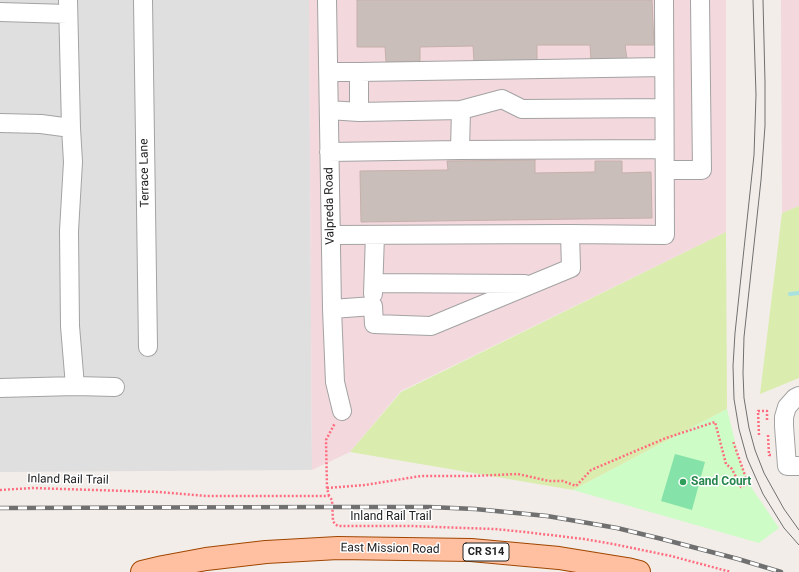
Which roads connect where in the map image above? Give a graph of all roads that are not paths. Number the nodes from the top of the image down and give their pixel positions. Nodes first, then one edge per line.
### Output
1 (143, 0) edge
2 (327, 0) edge
3 (664, 0) edge
4 (700, 0) edge
5 (68, 7) edge
6 (0, 12) edge
7 (664, 67) junction
8 (328, 72) junction
9 (358, 72) junction
10 (664, 108) junction
11 (329, 110) junction
12 (461, 110) junction
13 (359, 112) junction
14 (0, 123) edge
15 (71, 128) junction
16 (664, 149) junction
17 (460, 150) junction
18 (329, 152) junction
19 (664, 170) junction
20 (570, 234) junction
21 (331, 235) junction
22 (375, 235) junction
23 (374, 283) junction
24 (534, 284) junction
25 (373, 306) junction
26 (332, 309) junction
27 (148, 347) dead end
28 (75, 386) junction
29 (115, 387) dead end
30 (0, 388) edge
31 (799, 396) edge
32 (342, 410) road end
33 (799, 466) edge
34 (142, 572) edge
35 (639, 572) edge

1 - 27 street, Terrace Lane
2 - 8 street, Valpreda Road
3 - 7 street
4 - 19 street
5 - 6 street
5 - 15 street
7 - 9 street
7 - 10 street
8 - 9 street
8 - 11 street, Valpreda Road
9 - 13 street
10 - 12 street
10 - 16 street
11 - 13 street
11 - 18 street, Valpreda Road
12 - 13 street
12 - 17 street
14 - 15 street
15 - 28 street
16 - 17 street
16 - 19 street
17 - 18 street
18 - 21 street, Valpreda Road
19 - 20 street
20 - 22 street
20 - 24 street
21 - 22 street
21 - 26 street, Valpreda Road
22 - 23 street
23 - 24 street
23 - 25 street
24 - 25 street
25 - 26 street
26 - 32 street, Valpreda Road
28 - 29 street
28 - 30 street
31 - 33 street
34 - 35 main road, East Mission Road / CR S14

